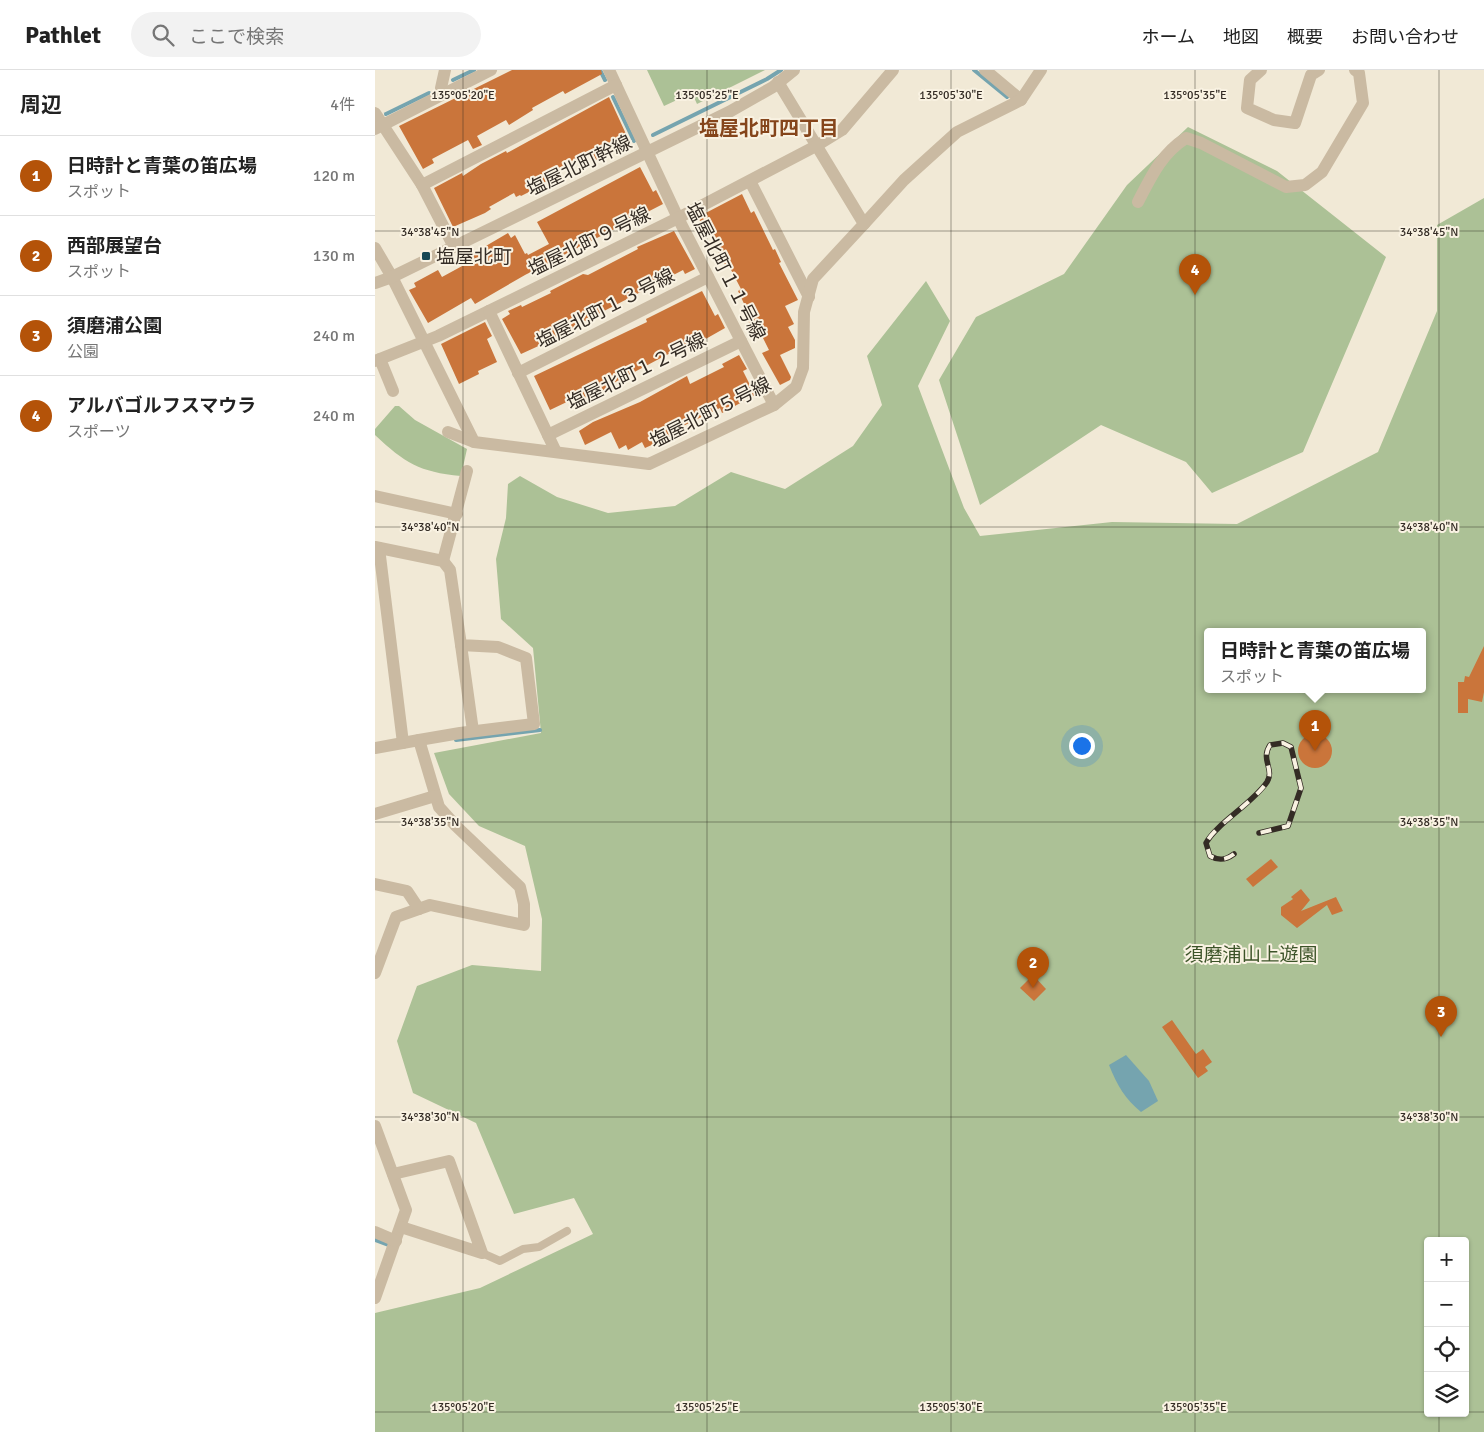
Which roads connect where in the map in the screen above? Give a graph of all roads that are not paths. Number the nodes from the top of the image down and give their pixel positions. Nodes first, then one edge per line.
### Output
1 (445, 70) edge
2 (491, 70) edge
3 (609, 70) edge
4 (794, 70) edge
5 (893, 70) edge
6 (1041, 70) edge
7 (1261, 70) edge
8 (1319, 70) edge
9 (1355, 70) edge
10 (988, 71) edge
11 (778, 82) junction
12 (616, 85) junction
13 (444, 94) junction
14 (1021, 100) junction
15 (375, 113) edge
16 (380, 127) edge
17 (816, 146) junction
18 (648, 152) junction
19 (750, 181) junction
20 (422, 185) junction
21 (1138, 202) dead end
22 (678, 218) junction
23 (864, 224) junction
24 (454, 247) junction
25 (375, 248) edge
26 (392, 277) junction
27 (708, 277) junction
28 (375, 283) edge
29 (809, 297) junction
30 (489, 311) junction
31 (741, 341) junction
32 (424, 342) junction
33 (378, 360) edge
34 (518, 373) junction
35 (393, 391) dead end
36 (774, 405) junction
37 (448, 432) dead end
38 (548, 435) junction
39 (474, 442) junction
40 (555, 452) junction
41 (467, 471) dead end
42 (375, 496) edge
43 (457, 514) junction
44 (377, 548) edge
45 (443, 562) junction
46 (461, 645) junction
47 (473, 731) junction
48 (419, 740) junction
49 (403, 743) junction
50 (375, 748) edge
51 (435, 796) junction
52 (375, 814) edge
53 (375, 884) edge
54 (419, 909) junction
55 (375, 973) edge
56 (375, 1126) edge
57 (393, 1174) junction
58 (401, 1226) junction
59 (567, 1231) dead end
60 (375, 1232) edge
61 (396, 1241) junction
62 (482, 1253) junction
63 (375, 1298) edge

1 - 13 street
2 - 13 street
3 - 12 street, 塩屋北町１１号線
4 - 11 street, 塩屋北町幹線
5 - 17 street, 塩屋北町９号線
6 - 14 street
7 - 8 street
9 - 21 street
10 - 14 street
11 - 17 street
11 - 18 street, 塩屋北町幹線
12 - 18 street, 塩屋北町１１号線
12 - 20 street
13 - 16 street
14 - 23 street, 塩屋北町５号線
15 - 16 street
16 - 20 street
17 - 19 street, 塩屋北町９号線
17 - 23 street
18 - 22 street, 塩屋北町１１号線
18 - 24 street, 塩屋北町幹線
19 - 22 street, 塩屋北町９号線
19 - 29 street
20 - 24 street
22 - 27 street, 塩屋北町１１号線
22 - 30 street, 塩屋北町９号線
23 - 29 street, 塩屋北町５号線
24 - 26 street, 塩屋北町幹線
25 - 26 street
26 - 28 street, 塩屋北町幹線
26 - 32 street
27 - 31 street, 塩屋北町１１号線
27 - 34 street, 塩屋北町１３号線
29 - 36 street, 塩屋北町５号線
30 - 32 street, 塩屋北町９号線
30 - 34 street
31 - 36 street, 塩屋北町１１号線
31 - 38 street, 塩屋北町１２号線
32 - 33 street, 塩屋北町９号線
32 - 39 street
33 - 35 street
34 - 38 street
36 - 40 street, 塩屋北町５号線
37 - 39 street, 塩屋北町５号線
38 - 40 street
39 - 40 street, 塩屋北町５号線
41 - 43 street
42 - 43 street
43 - 45 street
44 - 45 street
44 - 49 street
45 - 46 street
46 - 47 street
46 - 47 street
47 - 48 street
48 - 49 street
48 - 51 street
49 - 50 street
51 - 52 street
51 - 54 street
53 - 54 street
54 - 55 street
56 - 57 street
57 - 58 street
57 - 62 street
58 - 61 street
58 - 62 street
59 - 62 lane
60 - 61 street
61 - 63 street

